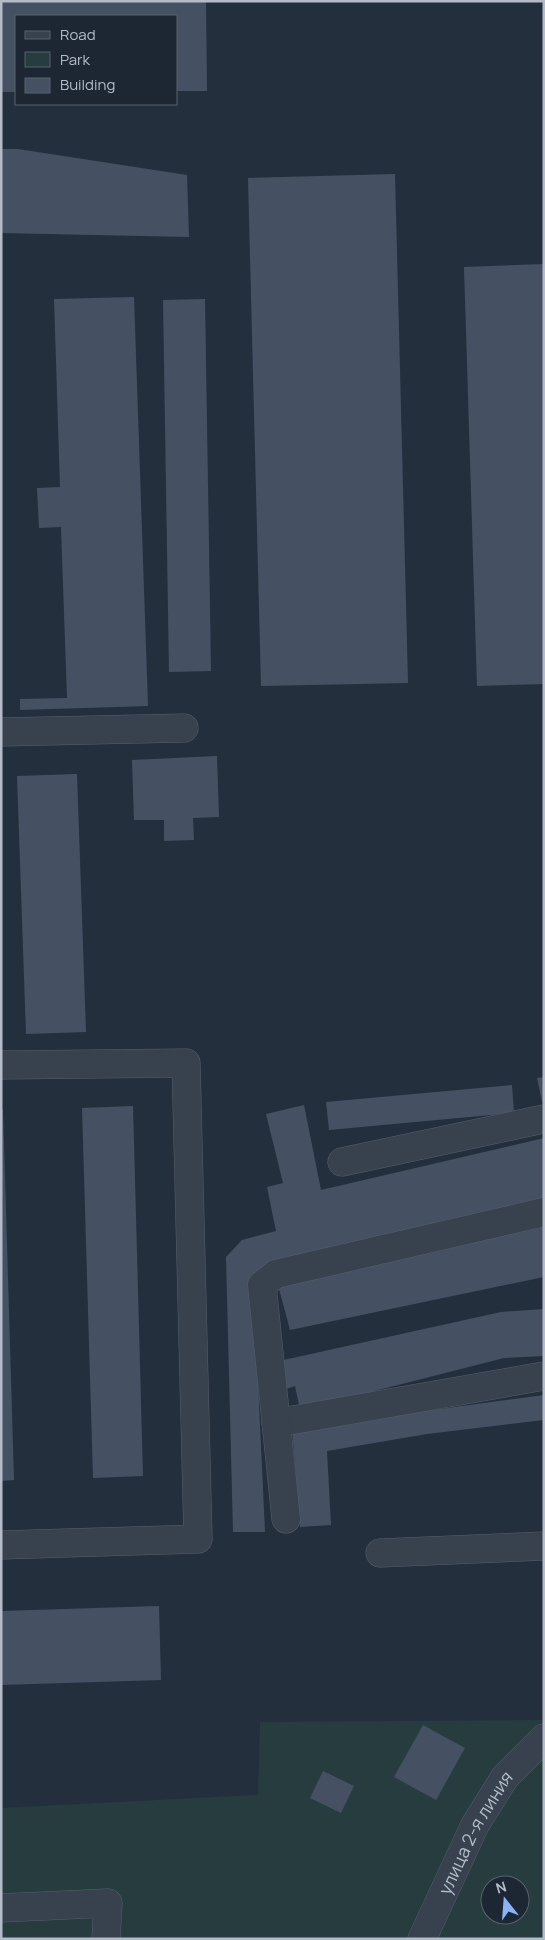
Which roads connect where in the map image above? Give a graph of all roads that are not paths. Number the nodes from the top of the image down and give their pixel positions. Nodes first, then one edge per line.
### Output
1 (184, 728) dead end
2 (1, 732) edge
3 (1, 1065) edge
4 (544, 1119) edge
5 (342, 1162) dead end
6 (544, 1212) edge
7 (544, 1376) edge
8 (276, 1424) junction
9 (286, 1519) dead end
10 (1, 1545) edge
11 (544, 1546) edge
12 (380, 1553) dead end
13 (544, 1738) edge
14 (1, 1908) edge
15 (106, 1939) edge
16 (422, 1939) edge

1 - 2 street
3 - 10 street
4 - 5 street
6 - 8 street
7 - 8 street
8 - 9 street
11 - 12 street
13 - 16 street, улица 2-я линия
14 - 15 street

